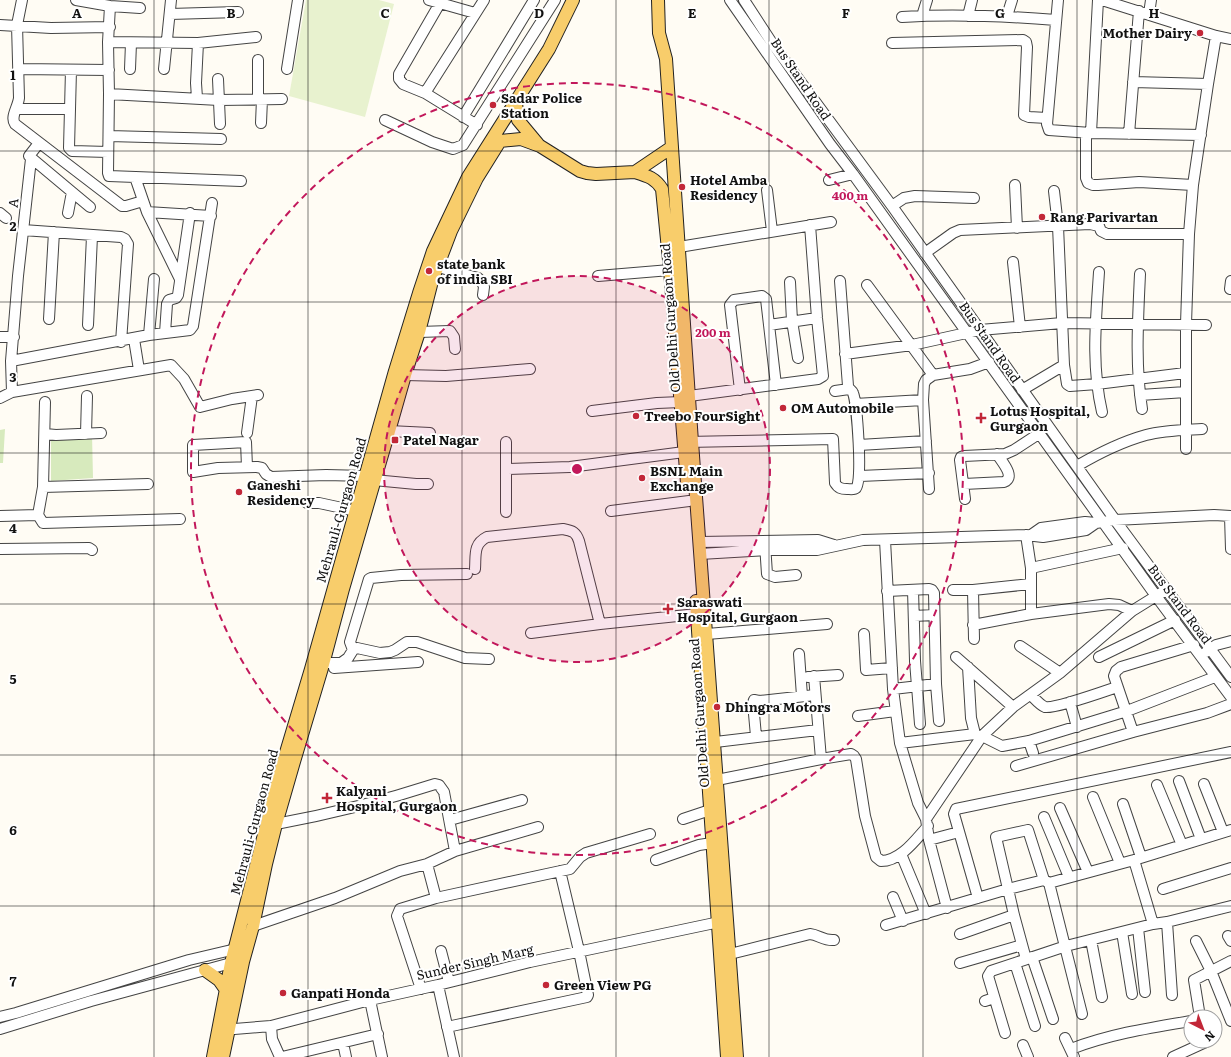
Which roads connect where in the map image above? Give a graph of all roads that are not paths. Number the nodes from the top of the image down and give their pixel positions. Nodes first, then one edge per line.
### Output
1 (22, 0) edge
2 (76, 0) edge
3 (171, 0) edge
4 (298, 0) edge
5 (429, 0) edge
6 (484, 0) edge
7 (534, 0) edge
8 (555, 0) edge
9 (573, 0) edge
10 (658, 0) edge
11 (730, 0) edge
12 (744, 0) edge
13 (927, 0) edge
14 (972, 0) edge
15 (1012, 0) edge
16 (1058, 0) edge
17 (1098, 0) edge
18 (1102, 0) edge
19 (1152, 0) edge
20 (440, 3) junction
21 (459, 4) edge
22 (110, 6) junction
23 (140, 8) dead end
24 (238, 12) dead end
25 (475, 13) junction
26 (1144, 13) junction
27 (170, 14) junction
28 (922, 16) junction
29 (968, 16) junction
30 (1007, 16) junction
31 (902, 17) dead end
32 (1056, 20) junction
33 (0, 25) edge
34 (17, 25) junction
35 (110, 28) junction
36 (1216, 36) junction
37 (256, 37) dead end
38 (1231, 39) edge
39 (108, 42) junction
40 (131, 43) junction
41 (167, 43) junction
42 (198, 43) junction
43 (892, 43) dead end
44 (258, 60) dead end
45 (18, 69) junction
46 (130, 69) dead end
47 (164, 69) dead end
48 (71, 70) junction
49 (109, 70) junction
50 (287, 70) dead end
51 (218, 79) dead end
52 (1133, 82) junction
53 (1208, 84) junction
54 (425, 93) junction
55 (109, 94) junction
56 (197, 98) junction
57 (260, 99) junction
58 (282, 99) dead end
59 (218, 100) junction
60 (516, 103) junction
61 (17, 109) junction
62 (70, 109) junction
63 (462, 117) junction
64 (1048, 118) junction
65 (385, 120) dead end
66 (261, 123) dead end
67 (220, 124) dead end
68 (477, 125) junction
69 (1089, 133) junction
70 (1129, 134) junction
71 (1201, 135) junction
72 (109, 136) junction
73 (841, 138) junction
74 (221, 139) dead end
75 (39, 143) junction
76 (830, 144) junction
77 (540, 146) junction
78 (672, 147) junction
79 (108, 152) junction
80 (31, 159) junction
81 (636, 172) junction
82 (853, 174) junction
83 (135, 177) junction
84 (241, 180) dead end
85 (829, 180) dead end
86 (1015, 185) dead end
87 (1193, 185) junction
88 (767, 190) dead end
89 (1054, 191) dead end
90 (72, 192) junction
91 (974, 198) dead end
92 (143, 201) junction
93 (212, 202) dead end
94 (892, 206) junction
95 (90, 207) dead end
96 (147, 212) junction
97 (68, 213) dead end
98 (190, 213) junction
99 (211, 216) junction
100 (831, 222) dead end
101 (810, 225) junction
102 (1058, 226) junction
103 (1017, 228) junction
104 (24, 230) junction
105 (54, 232) junction
106 (772, 232) junction
107 (1189, 234) junction
108 (92, 236) junction
109 (679, 247) junction
110 (925, 253) junction
111 (1013, 262) dead end
112 (438, 266) junction
113 (1099, 272) dead end
114 (1140, 274) dead end
115 (674, 275) junction
116 (598, 276) dead end
117 (154, 279) dead end
118 (180, 279) junction
119 (790, 282) dead end
120 (840, 282) dead end
121 (867, 286) dead end
122 (483, 295) dead end
123 (817, 318) junction
124 (49, 320) dead end
125 (792, 322) junction
126 (1062, 323) junction
127 (1096, 323) junction
128 (1138, 323) junction
129 (1186, 324) junction
130 (1206, 324) dead end
131 (88, 325) dead end
132 (769, 325) junction
133 (1020, 327) junction
134 (980, 330) junction
135 (419, 332) junction
136 (166, 334) junction
137 (969, 334) junction
138 (149, 335) junction
139 (0, 337) edge
140 (14, 337) junction
141 (134, 338) junction
142 (121, 342) junction
143 (912, 345) junction
144 (455, 349) dead end
145 (845, 354) junction
146 (798, 358) dead end
147 (11, 361) junction
148 (989, 362) junction
149 (1064, 365) junction
150 (530, 369) dead end
151 (139, 370) junction
152 (1185, 373) junction
153 (405, 375) junction
154 (933, 375) junction
155 (1138, 378) junction
156 (1097, 384) junction
157 (776, 385) junction
158 (740, 390) junction
159 (849, 390) junction
160 (1022, 390) junction
161 (835, 391) dead end
162 (12, 392) junction
163 (1186, 392) junction
164 (1140, 395) junction
165 (87, 396) dead end
166 (0, 398) edge
167 (685, 399) junction
168 (924, 400) junction
169 (45, 402) dead end
170 (855, 404) junction
171 (1142, 409) dead end
172 (592, 411) dead end
173 (1102, 412) dead end
174 (1202, 429) dead end
175 (1186, 430) junction
176 (388, 431) junction
177 (100, 433) dead end
178 (247, 433) dead end
179 (430, 433) dead end
180 (1040, 433) junction
181 (45, 434) junction
182 (86, 434) junction
183 (926, 441) junction
184 (506, 442) dead end
185 (380, 444) junction
186 (859, 445) junction
187 (687, 446) junction
188 (1186, 449) dead end
189 (997, 454) junction
190 (1077, 466) junction
191 (248, 467) junction
192 (506, 469) junction
193 (929, 473) junction
194 (860, 476) junction
195 (370, 478) junction
196 (148, 484) dead end
197 (428, 484) dead end
198 (964, 484) junction
199 (43, 487) junction
200 (929, 489) dead end
201 (965, 499) dead end
202 (689, 501) junction
203 (307, 503) dead end
204 (356, 510) junction
205 (611, 511) dead end
206 (506, 512) dead end
207 (38, 515) junction
208 (0, 516) edge
209 (1230, 516) edge
210 (180, 519) dead end
211 (1115, 520) junction
212 (1100, 522) junction
213 (1028, 535) junction
214 (885, 540) junction
215 (765, 545) junction
216 (700, 548) junction
217 (1123, 548) junction
218 (1231, 549) edge
219 (0, 550) edge
220 (92, 550) dead end
221 (1031, 568) junction
222 (796, 576) dead end
223 (1031, 584) junction
224 (913, 590) junction
225 (953, 590) dead end
226 (973, 590) junction
227 (1166, 590) junction
228 (887, 591) junction
229 (1156, 596) junction
230 (1132, 611) junction
231 (697, 614) junction
232 (1031, 614) junction
233 (934, 615) junction
234 (914, 616) junction
235 (1175, 620) junction
236 (600, 624) junction
237 (827, 624) dead end
238 (973, 625) junction
239 (531, 634) dead end
240 (707, 634) junction
241 (864, 634) dead end
242 (974, 639) dead end
243 (1231, 642) edge
244 (1194, 645) junction
245 (1020, 646) dead end
246 (1211, 649) junction
247 (353, 650) junction
248 (798, 654) dead end
249 (1201, 655) junction
250 (956, 657) dead end
251 (1099, 657) dead end
252 (489, 659) dead end
253 (418, 662) dead end
254 (968, 667) junction
255 (319, 668) junction
256 (892, 668) junction
257 (1060, 673) junction
258 (838, 675) dead end
259 (814, 676) junction
260 (1215, 677) junction
261 (1231, 677) edge
262 (801, 678) junction
263 (936, 684) junction
264 (916, 686) junction
265 (1118, 687) junction
266 (893, 689) junction
267 (815, 695) junction
268 (1031, 695) junction
269 (802, 696) junction
270 (1231, 697) edge
271 (1070, 702) junction
272 (1231, 704) edge
273 (1013, 707) junction
274 (895, 711) junction
275 (1127, 711) junction
276 (858, 716) dead end
277 (938, 721) dead end
278 (920, 724) dead end
279 (1077, 727) junction
280 (818, 730) junction
281 (1133, 732) junction
282 (979, 735) junction
283 (756, 736) junction
284 (1029, 741) junction
285 (710, 742) junction
286 (900, 743) junction
287 (1231, 752) edge
288 (1033, 753) dead end
289 (822, 759) junction
290 (1016, 766) dead end
291 (717, 780) junction
292 (1179, 780) dead end
293 (1204, 784) dead end
294 (1157, 785) dead end
295 (1093, 797) dead end
296 (522, 800) dead end
297 (1123, 804) dead end
298 (1060, 808) dead end
299 (710, 810) junction
300 (1044, 817) dead end
301 (683, 819) dead end
302 (450, 820) junction
303 (927, 822) junction
304 (276, 824) junction
305 (538, 827) dead end
306 (1227, 831) edge
307 (959, 832) junction
308 (650, 834) dead end
309 (1201, 839) junction
310 (929, 840) junction
311 (712, 843) junction
312 (1182, 845) junction
313 (455, 850) junction
314 (901, 854) junction
315 (1137, 858) junction
316 (656, 860) dead end
317 (1120, 863) junction
318 (427, 864) junction
319 (1231, 868) edge
320 (560, 871) junction
321 (1088, 872) junction
322 (1069, 877) junction
323 (1046, 882) junction
324 (1008, 890) junction
325 (1163, 890) dead end
326 (893, 897) dead end
327 (436, 898) junction
328 (978, 898) junction
329 (1231, 906) edge
330 (947, 908) junction
331 (926, 914) junction
332 (1014, 915) junction
333 (722, 921) junction
334 (903, 921) junction
335 (1166, 922) junction
336 (1154, 924) junction
337 (886, 925) dead end
338 (253, 926) junction
339 (1138, 928) junction
340 (1122, 932) junction
341 (960, 934) dead end
342 (834, 940) dead end
343 (1091, 940) junction
344 (1196, 941) dead end
345 (1022, 945) junction
346 (1066, 946) junction
347 (241, 947) junction
348 (441, 951) dead end
349 (579, 951) junction
350 (730, 954) junction
351 (1029, 958) junction
352 (1231, 961) edge
353 (237, 962) junction
354 (960, 963) dead end
355 (1015, 963) junction
356 (205, 970) junction
357 (1211, 971) junction
358 (449, 982) junction
359 (438, 985) junction
360 (421, 988) junction
361 (226, 990) junction
362 (1145, 992) dead end
363 (1132, 994) dead end
364 (1172, 995) dead end
365 (1102, 997) dead end
366 (370, 1000) junction
367 (1199, 1009) edge
368 (1082, 1014) dead end
369 (0, 1016) edge
370 (1054, 1019) dead end
371 (1231, 1021) edge
372 (1183, 1022) edge
373 (271, 1026) junction
374 (1035, 1026) dead end
375 (447, 1027) junction
376 (0, 1029) edge
377 (224, 1030) junction
378 (1005, 1032) dead end
379 (378, 1034) junction
380 (1065, 1038) dead end
381 (343, 1043) junction
382 (1023, 1045) dead end
383 (1196, 1052) edge
384 (1072, 1053) edge
385 (213, 1057) edge
386 (223, 1057) edge
387 (281, 1057) edge
388 (346, 1057) edge
389 (382, 1057) edge
390 (454, 1057) edge
391 (727, 1057) edge
392 (737, 1057) edge
393 (1028, 1057) edge
394 (1173, 1057) edge

1 - 34 street
2 - 22 street
3 - 27 street
4 - 50 street
5 - 20 street
6 - 25 street
7 - 63 street
8 - 68 street
9 - 60 main road, Mehrauli-Gurgaon Road
10 - 78 main road, Old Delhi Gurgaon Road
11 - 76 street, Bus Stand Road
12 - 73 street, Bus Stand Road
13 - 28 street
14 - 29 street
15 - 30 street
16 - 32 street
17 - 69 street
18 - 26 street
19 - 26 street
20 - 21 street
20 - 54 street
21 - 25 street
22 - 23 street
22 - 35 street
24 - 27 street
25 - 54 street
26 - 36 street
26 - 52 street
27 - 41 street
28 - 29 street
28 - 31 street
29 - 30 street
30 - 32 street
32 - 64 street
33 - 34 street
34 - 35 street
34 - 45 street
35 - 39 street
36 - 38 street
36 - 53 street
37 - 42 street
39 - 40 street
39 - 49 street
40 - 41 street
40 - 46 street
41 - 42 street
41 - 47 street
42 - 56 street
43 - 64 street
44 - 57 street
45 - 48 street
45 - 61 street
48 - 49 street
48 - 62 street
49 - 55 street
51 - 59 street
52 - 53 street
52 - 70 street
53 - 71 street
54 - 63 street
55 - 56 street
55 - 72 street
56 - 59 street
57 - 58 street
57 - 59 street
57 - 66 street
59 - 67 street
60 - 77 main road
60 - 185 main road, Mehrauli-Gurgaon Road
61 - 62 street
61 - 75 street
62 - 79 street
63 - 68 street
64 - 69 street
65 - 68 street
69 - 70 street
69 - 87 street
70 - 71 street
71 - 87 street
72 - 74 street
72 - 79 street
73 - 76 street
73 - 94 street, Bus Stand Road
75 - 80 street
75 - 92 street
76 - 82 street, Bus Stand Road
77 - 81 main road
77 - 112 main road, Mehrauli-Gurgaon Road
78 - 81 main road
78 - 109 main road, Old Delhi Gurgaon Road
79 - 83 street
80 - 90 street
80 - 104 street, A
81 - 115 main road, Old Delhi Gurgaon Road
82 - 85 street
82 - 137 street, Bus Stand Road
83 - 84 street
83 - 92 street
86 - 103 street
87 - 107 street
88 - 106 street
89 - 102 street
90 - 95 street
90 - 97 street
91 - 94 street
92 - 96 street
93 - 99 street
94 - 110 street, Bus Stand Road
96 - 98 street
96 - 118 street
98 - 99 street
98 - 118 street
99 - 136 street
100 - 101 street
101 - 106 street
101 - 123 street
102 - 103 street
102 - 107 street
102 - 126 street
103 - 110 street
104 - 105 street
104 - 140 street, A
105 - 108 street
105 - 124 street
106 - 109 street
107 - 129 street
108 - 131 street
108 - 142 street
109 - 115 main road, Old Delhi Gurgaon Road
110 - 134 street, Bus Stand Road
111 - 133 street
112 - 122 street
112 - 135 main road, Mehrauli-Gurgaon Road
113 - 127 street
114 - 128 street
115 - 116 street
115 - 167 main road, Old Delhi Gurgaon Road
117 - 138 street
118 - 136 street
119 - 125 street
120 - 145 street
121 - 143 street
123 - 125 street
123 - 157 street
125 - 132 street
125 - 146 street
126 - 127 street
126 - 133 street
126 - 149 street
127 - 128 street
127 - 156 street
128 - 129 street
128 - 155 street
129 - 130 street
129 - 152 street
132 - 157 street
132 - 158 street
133 - 134 street
134 - 137 street
134 - 160 street, Bus Stand Road
135 - 144 street
135 - 153 main road, Mehrauli-Gurgaon Road
136 - 138 street
137 - 143 street
137 - 148 street, Bus Stand Road
138 - 141 street
139 - 140 street
140 - 147 street, A
141 - 142 street
141 - 151 street
142 - 147 street
143 - 145 street
143 - 154 street
145 - 159 street
147 - 162 street, A
148 - 154 street
148 - 180 street, Bus Stand Road
149 - 156 street
149 - 160 street
150 - 153 street
151 - 162 street
151 - 178 street
152 - 155 street
152 - 163 street
153 - 176 main road, Mehrauli-Gurgaon Road
154 - 168 street
155 - 156 street
155 - 164 street
156 - 173 street
157 - 158 street
158 - 167 street
159 - 161 street
159 - 170 street
160 - 190 street, Bus Stand Road
162 - 166 street
163 - 164 street
163 - 175 street
164 - 171 street
165 - 182 street
167 - 172 street
167 - 187 main road, Old Delhi Gurgaon Road
168 - 170 street
168 - 183 street
169 - 181 street
170 - 186 street
174 - 175 street
175 - 188 street
175 - 190 street
176 - 179 street
176 - 185 main road, Mehrauli-Gurgaon Road
177 - 182 street
180 - 189 street
180 - 212 street, Bus Stand Road
181 - 182 street
181 - 199 street
183 - 186 street
183 - 193 street
184 - 192 street
185 - 195 main road, Mehrauli-Gurgaon Road
186 - 194 street
187 - 192 street
187 - 194 street
187 - 202 main road, Old Delhi Gurgaon Road
187 - 216 main road, Old Delhi Gurgaon Road
189 - 198 street
189 - 198 street
190 - 211 street, Bus Stand Road
191 - 191 street
191 - 195 street
192 - 206 street
193 - 194 street
193 - 200 street
195 - 197 street
195 - 204 main road, Mehrauli-Gurgaon Road
195 - 255 main road, Mehrauli-Gurgaon Road
196 - 199 street
198 - 201 street
199 - 207 street
202 - 205 street
202 - 231 main road, Old Delhi Gurgaon Road
203 - 204 street
204 - 255 main road, Mehrauli-Gurgaon Road
207 - 208 street
207 - 210 street
209 - 211 street
209 - 218 street
211 - 212 street
211 - 227 street, Bus Stand Road
212 - 213 street
212 - 217 street, Bus Stand Road
213 - 214 street
213 - 221 street
214 - 215 street
214 - 228 street
215 - 216 street
215 - 222 street
216 - 240 main road, Old Delhi Gurgaon Road
217 - 221 street
217 - 229 street, Bus Stand Road
219 - 220 street
221 - 223 street
223 - 226 street
223 - 232 street
224 - 228 street
224 - 233 street
224 - 234 street
225 - 226 street
226 - 238 street
227 - 229 street
227 - 246 street, Bus Stand Road
228 - 256 street
229 - 230 street
229 - 235 street, Bus Stand Road
230 - 232 street
230 - 257 street
231 - 236 street
231 - 285 main road, Old Delhi Gurgaon Road
232 - 238 street
233 - 234 street
233 - 263 street
234 - 264 street
235 - 244 street, Bus Stand Road
235 - 251 street
236 - 239 street
236 - 247 street
237 - 240 street
238 - 242 street
240 - 285 main road, Old Delhi Gurgaon Road
241 - 256 street
243 - 246 street
244 - 249 street, Bus Stand Road
244 - 265 street
245 - 257 street
246 - 249 street
246 - 261 street, Bus Stand Road
247 - 252 street
247 - 255 street
248 - 262 street
249 - 260 street, Bus Stand Road
250 - 254 street
253 - 255 street
254 - 273 street
254 - 282 street
255 - 304 main road, Mehrauli-Gurgaon Road
255 - 347 main road, Mehrauli-Gurgaon Road
256 - 266 street
257 - 268 street
258 - 259 street
259 - 262 street
259 - 267 street
260 - 270 street, Bus Stand Road
260 - 275 street
262 - 269 street
263 - 264 street
263 - 277 street
264 - 266 street
264 - 278 street
265 - 271 street
265 - 275 street
266 - 274 street
267 - 269 street
267 - 280 street
268 - 271 street
268 - 273 street
269 - 283 street
271 - 279 street
272 - 281 street
273 - 282 street
274 - 276 street
274 - 286 street
275 - 279 street
275 - 281 street
279 - 284 street
280 - 283 street
280 - 289 street
281 - 290 street
282 - 284 street
282 - 286 street
282 - 303 street
283 - 285 street
284 - 288 street
285 - 291 main road, Old Delhi Gurgaon Road
285 - 299 main road, Old Delhi Gurgaon Road
286 - 303 street
287 - 307 street
289 - 291 street
289 - 314 street
291 - 333 main road, Old Delhi Gurgaon Road
292 - 309 street
293 - 306 street
294 - 312 street
295 - 317 street
296 - 302 street
297 - 315 street
298 - 321 street
299 - 301 street
299 - 311 main road, Old Delhi Gurgaon Road
300 - 322 street
302 - 304 street
302 - 313 street
303 - 310 street
303 - 314 street
304 - 338 main road, Mehrauli-Gurgaon Road
305 - 313 street
306 - 309 street
307 - 310 street
307 - 328 street
308 - 320 street
309 - 312 street
310 - 330 street
311 - 316 street
311 - 333 main road, Old Delhi Gurgaon Road
312 - 315 street
313 - 318 street
314 - 331 street
315 - 317 street
315 - 336 street
317 - 321 street
318 - 327 street
318 - 338 street
319 - 325 street
320 - 327 street
320 - 349 street
321 - 322 street
322 - 323 street
323 - 324 street
323 - 324 street
323 - 346 street
324 - 328 street
324 - 332 street
326 - 334 street
327 - 360 street
328 - 330 street
329 - 335 street
330 - 331 street
331 - 334 street
332 - 341 street
332 - 345 street
333 - 349 street, Sunder Singh Marg
333 - 350 main road, Old Delhi Gurgaon Road
333 - 391 main road, Old Delhi Gurgaon Road
334 - 337 street
335 - 336 street
335 - 364 street
336 - 339 street
338 - 347 main road, Mehrauli-Gurgaon Road
339 - 340 street
339 - 362 street
340 - 343 street
340 - 363 street
342 - 350 street
343 - 346 street
343 - 365 street
344 - 357 street
345 - 351 street
345 - 354 street
346 - 351 street
346 - 368 street
347 - 353 main road, Mehrauli-Gurgaon Road
347 - 369 street
348 - 358 street
349 - 358 street, Sunder Singh Marg
349 - 375 street
350 - 392 main road, Old Delhi Gurgaon Road
351 - 355 street
351 - 370 street
352 - 357 street
353 - 356 street
353 - 361 main road, Mehrauli-Gurgaon Road
353 - 377 main road, Mehrauli-Gurgaon Road
355 - 374 street
355 - 378 street
356 - 361 main road
356 - 376 street
357 - 367 street
357 - 371 street
358 - 359 street, Sunder Singh Marg
359 - 360 street, Sunder Singh Marg
359 - 375 street
360 - 366 street, Sunder Singh Marg
361 - 377 main road, Mehrauli-Gurgaon Road
366 - 373 street, Sunder Singh Marg
366 - 379 street
372 - 384 street
373 - 377 street, Sunder Singh Marg
373 - 387 street
375 - 390 street
377 - 385 main road, Mehrauli-Gurgaon Road
377 - 386 main road, Mehrauli-Gurgaon Road
379 - 381 street
379 - 389 street
380 - 384 street
381 - 387 street
381 - 388 street
382 - 393 street
383 - 394 street

